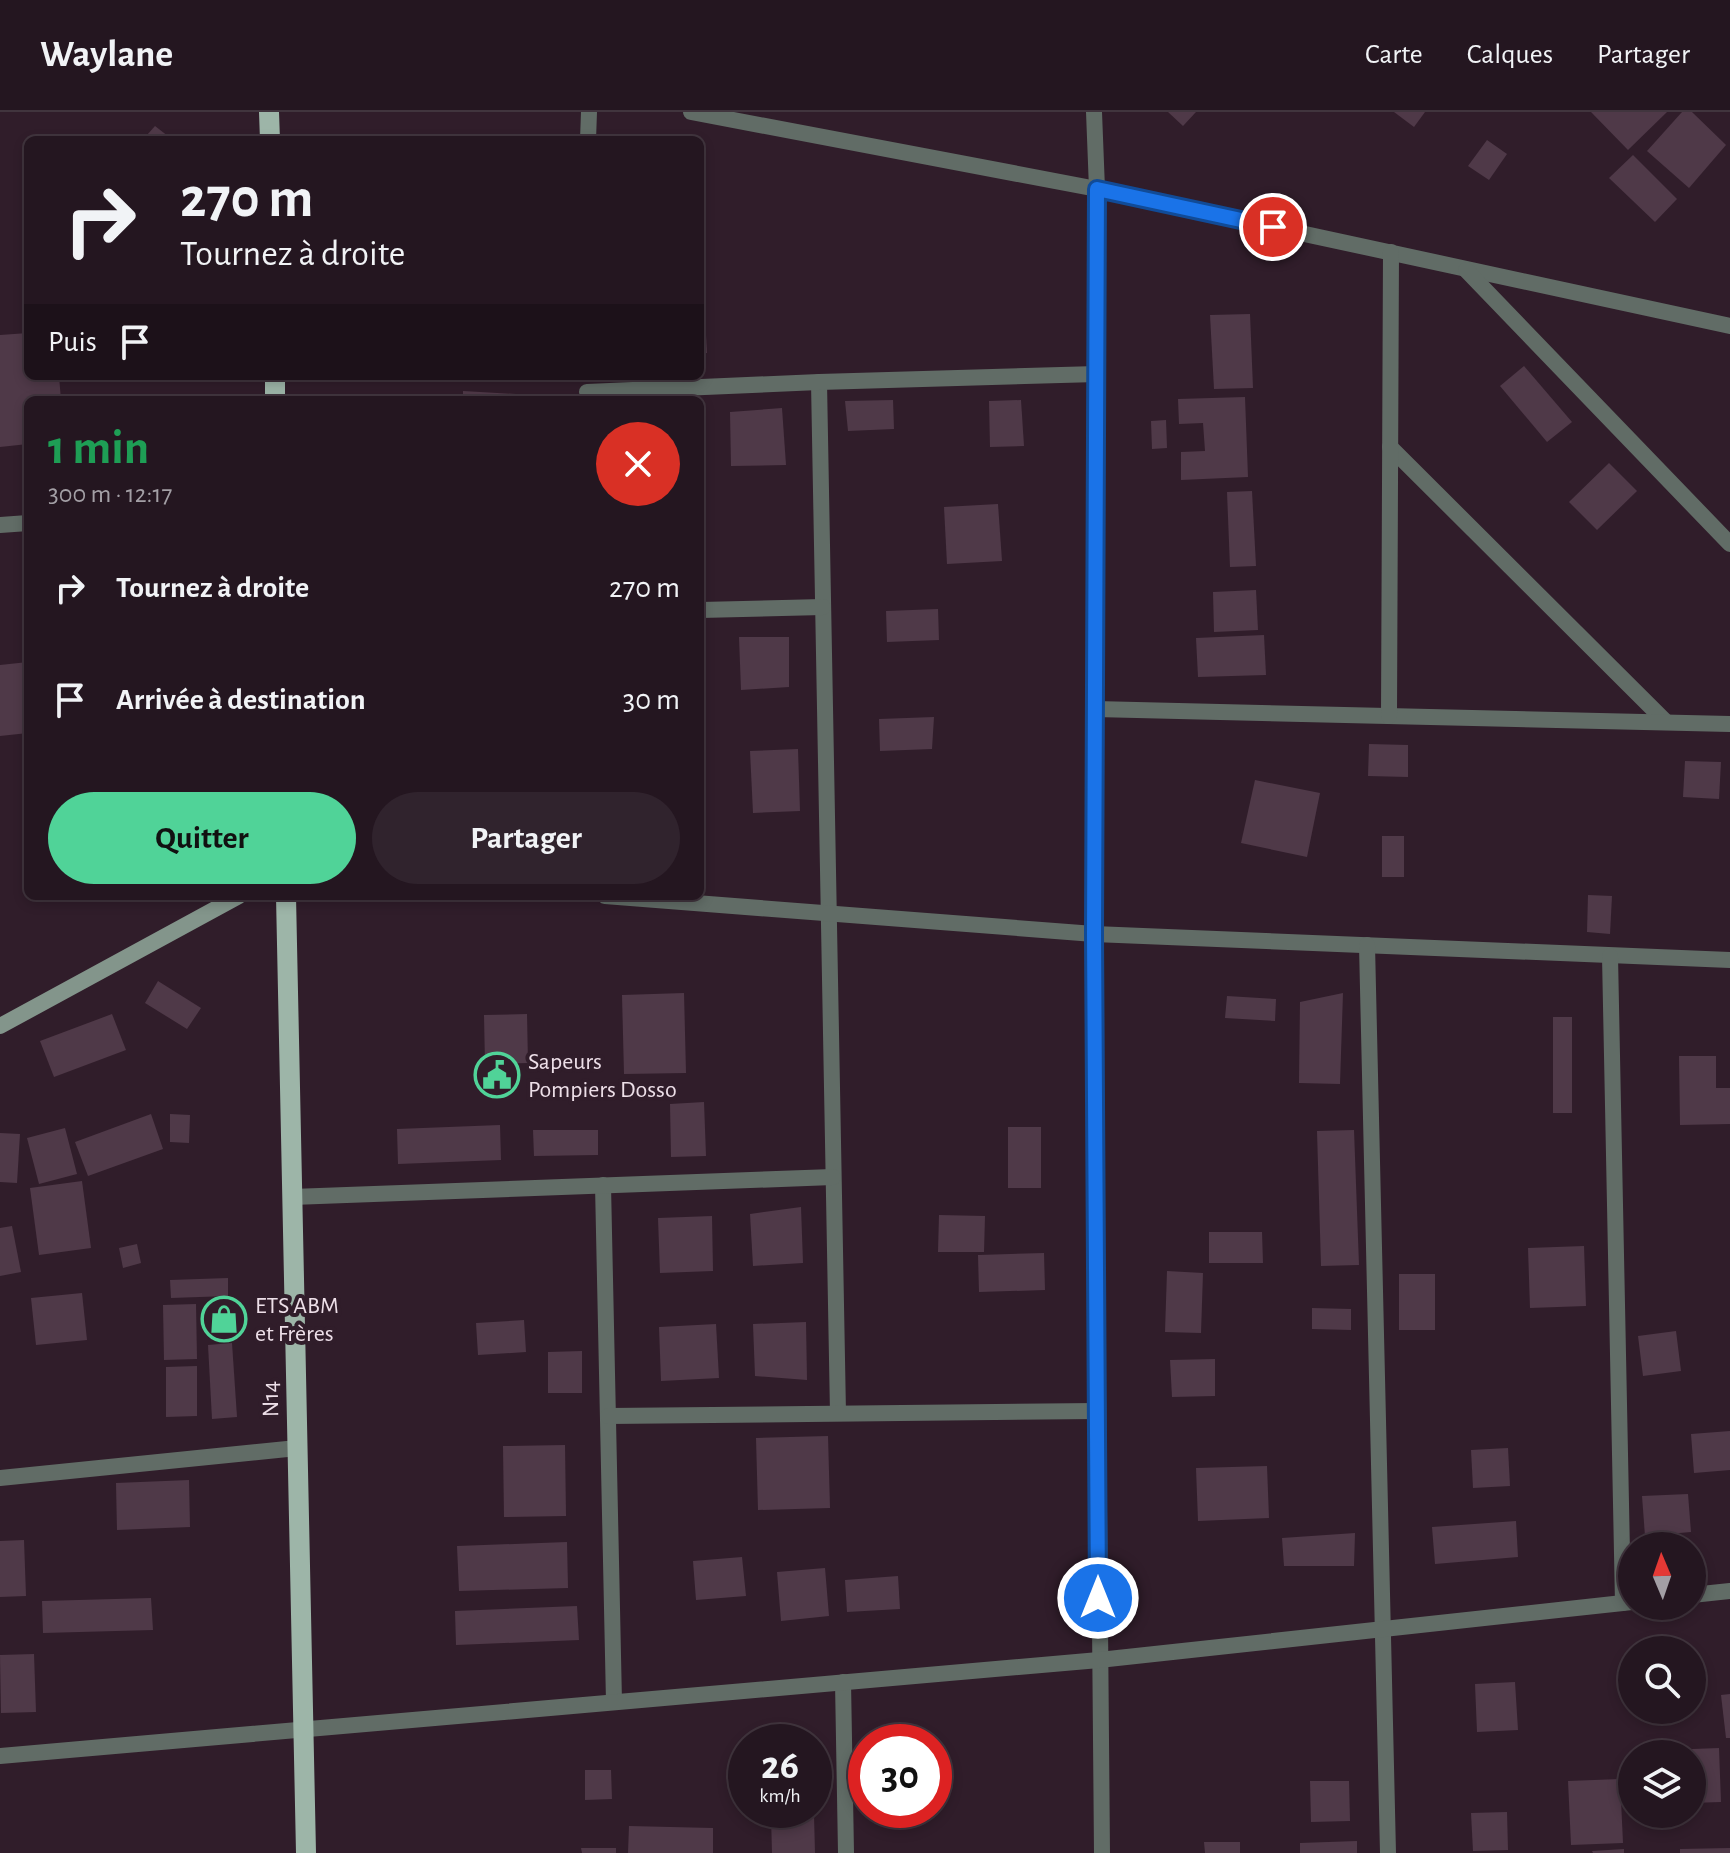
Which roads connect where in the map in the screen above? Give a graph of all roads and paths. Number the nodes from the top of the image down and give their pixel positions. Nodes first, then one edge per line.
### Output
1 (269, 112) edge
2 (589, 112) edge
3 (691, 112) edge
4 (1094, 112) edge
5 (270, 136) edge
6 (588, 136) edge
7 (1097, 189) junction
8 (1391, 252) junction
9 (1465, 268) junction
10 (1730, 326) edge
11 (1097, 374) junction
12 (819, 382) junction
13 (587, 389) edge
14 (1390, 447) junction
15 (24, 523) edge
16 (0, 525) edge
17 (1730, 544) edge
18 (823, 607) junction
19 (704, 610) edge
20 (1095, 709) junction
21 (1389, 716) junction
22 (1666, 722) junction
23 (1730, 724) edge
24 (232, 900) edge
25 (286, 900) edge
26 (655, 900) edge
27 (829, 914) junction
28 (1094, 934) junction
29 (1367, 945) junction
30 (1610, 956) junction
31 (1730, 960) edge
32 (0, 1026) edge
33 (833, 1177) junction
34 (603, 1185) junction
35 (292, 1197) junction
36 (1097, 1411) junction
37 (838, 1413) junction
38 (608, 1416) junction
39 (297, 1448) junction
40 (0, 1478) edge
41 (1625, 1532) edge
42 (1730, 1591) edge
43 (1706, 1594) edge
44 (1618, 1603) edge
45 (1381, 1629) junction
46 (1099, 1660) junction
47 (843, 1682) junction
48 (614, 1702) junction
49 (303, 1728) junction
50 (0, 1756) edge
51 (306, 1853) edge
52 (846, 1853) edge
53 (1102, 1853) edge
54 (1388, 1853) edge

1 - 5 main road
2 - 6 street
3 - 7 street
4 - 7 street
7 - 8 street
7 - 11 street
8 - 9 street
8 - 14 street
9 - 10 street
9 - 17 street
11 - 12 street
11 - 20 street
12 - 13 street
12 - 18 street
14 - 21 street
14 - 22 street
15 - 16 street
18 - 19 street
18 - 27 street
20 - 21 street
20 - 28 street
21 - 22 street
22 - 23 street
24 - 32 street
25 - 35 main road, N14
26 - 27 street
27 - 28 street
27 - 33 street
28 - 29 street
28 - 36 street
29 - 30 street
29 - 45 street
30 - 31 street
30 - 41 street
33 - 34 street
33 - 37 street
34 - 35 street
34 - 38 street
35 - 39 main road, N14
36 - 37 street
36 - 46 street
37 - 38 street
38 - 48 street
39 - 40 street
39 - 49 main road, N14
42 - 43 street
44 - 45 street
45 - 46 street
45 - 54 street
46 - 47 street
46 - 53 street
47 - 48 street
47 - 52 street
48 - 49 street
49 - 50 street
49 - 51 main road, N14

